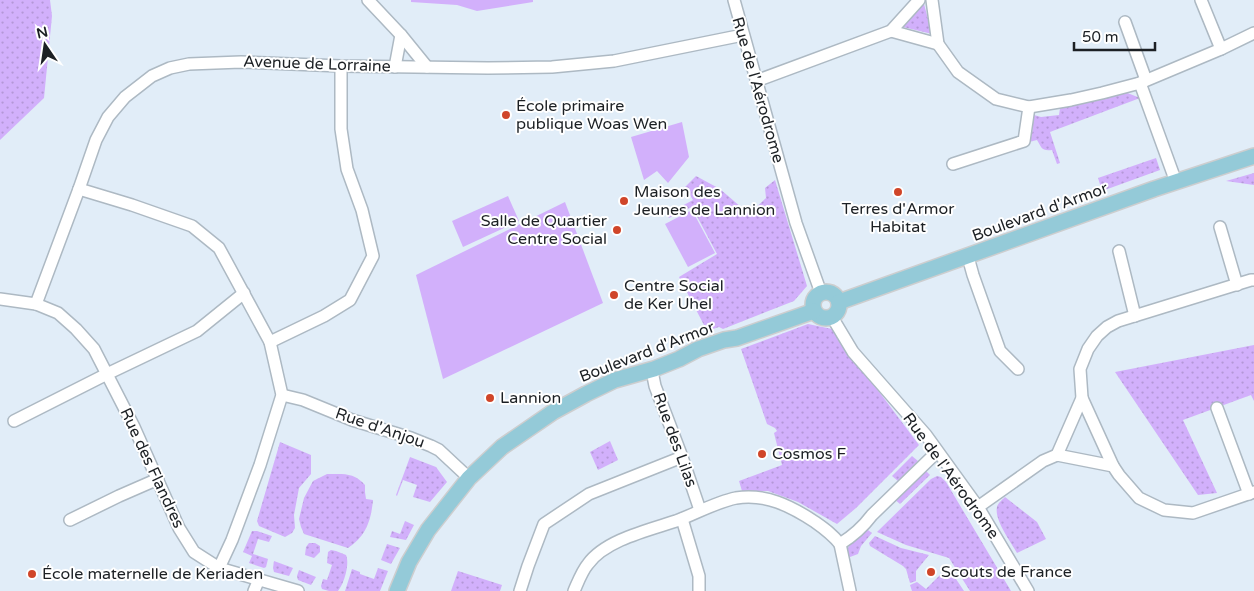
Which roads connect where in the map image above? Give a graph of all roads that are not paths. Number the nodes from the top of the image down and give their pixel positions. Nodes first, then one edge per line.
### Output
1 (368, 0) edge
2 (734, 0) edge
3 (919, 0) edge
4 (932, 0) edge
5 (1202, 0) edge
6 (1125, 22) dead end
7 (891, 31) junction
8 (1254, 33) edge
9 (401, 35) junction
10 (743, 35) junction
11 (938, 44) junction
12 (1221, 49) junction
13 (341, 66) junction
14 (395, 67) junction
15 (427, 67) junction
16 (756, 81) junction
17 (1143, 81) junction
18 (1029, 107) junction
19 (1254, 156) edge
20 (953, 164) dead end
21 (1176, 182) junction
22 (79, 189) junction
23 (1220, 227) dead end
24 (1119, 251) dead end
25 (968, 257) junction
26 (1254, 280) edge
27 (1237, 285) junction
28 (244, 292) junction
29 (821, 293) junction
30 (0, 299) edge
31 (839, 302) junction
32 (36, 304) junction
33 (814, 311) junction
34 (1135, 316) junction
35 (832, 317) junction
36 (270, 342) junction
37 (654, 369) junction
38 (1018, 369) dead end
39 (107, 374) junction
40 (282, 395) junction
41 (1082, 398) junction
42 (1218, 408) dead end
43 (14, 421) dead end
44 (938, 452) junction
45 (1057, 455) junction
46 (682, 457) junction
47 (1113, 466) junction
48 (469, 478) junction
49 (158, 479) junction
50 (1251, 493) edge
51 (978, 507) junction
52 (700, 510) junction
53 (682, 518) junction
54 (70, 520) dead end
55 (840, 544) junction
56 (219, 568) junction
57 (259, 579) junction
58 (254, 591) edge
59 (298, 591) edge
60 (397, 591) edge
61 (520, 591) edge
62 (574, 591) edge
63 (699, 591) edge
64 (850, 591) edge
65 (1028, 591) edge

1 - 9 street
2 - 10 street, Rue de l'Aérodrome
3 - 7 street
4 - 11 street
5 - 12 street
6 - 17 street
7 - 11 street
7 - 16 street
8 - 12 street
9 - 14 street
9 - 15 street
10 - 15 street, Avenue de Lorraine
10 - 16 street, Rue de l'Aérodrome
11 - 18 street
12 - 17 street
13 - 14 street, Avenue de Lorraine
13 - 22 street, Avenue de Lorraine
13 - 36 street
14 - 15 street, Avenue de Lorraine
16 - 29 street, Rue de l'Aérodrome
17 - 18 street
17 - 21 street
18 - 20 street
19 - 21 main road, Boulevard d'Armor
21 - 25 main road, Boulevard d'Armor
22 - 28 street
22 - 32 street, Avenue de Lorraine
23 - 27 street
24 - 34 street
25 - 31 main road, Boulevard d'Armor
25 - 38 street
26 - 27 street
27 - 34 street
28 - 36 street
28 - 39 street
29 - 31 main road
29 - 33 main road
30 - 32 street, Rue des Flandres
31 - 35 main road
32 - 39 street, Rue des Flandres
33 - 35 main road
33 - 37 main road, Boulevard d'Armor
34 - 41 street
35 - 44 street, Rue de l'Aérodrome
36 - 40 street
37 - 46 street, Rue des Lilas
37 - 48 main road, Boulevard d'Armor
39 - 43 street
39 - 49 street, Rue des Flandres
40 - 48 street, Rue d'Anjou
40 - 56 street
41 - 45 street
41 - 47 street
42 - 50 street
44 - 51 street, Rue de l'Aérodrome
44 - 55 street
45 - 47 street
45 - 51 street
46 - 52 street, Rue des Lilas
46 - 61 street
47 - 50 street
48 - 60 main road, Boulevard d'Armor
49 - 54 street
49 - 56 street, Rue des Flandres
51 - 65 street, Rue de l'Aérodrome
52 - 53 street
52 - 55 street
53 - 62 street
53 - 63 street
55 - 64 street
56 - 57 street, Rue des Flandres
57 - 58 street
57 - 59 street, Rue des Flandres

